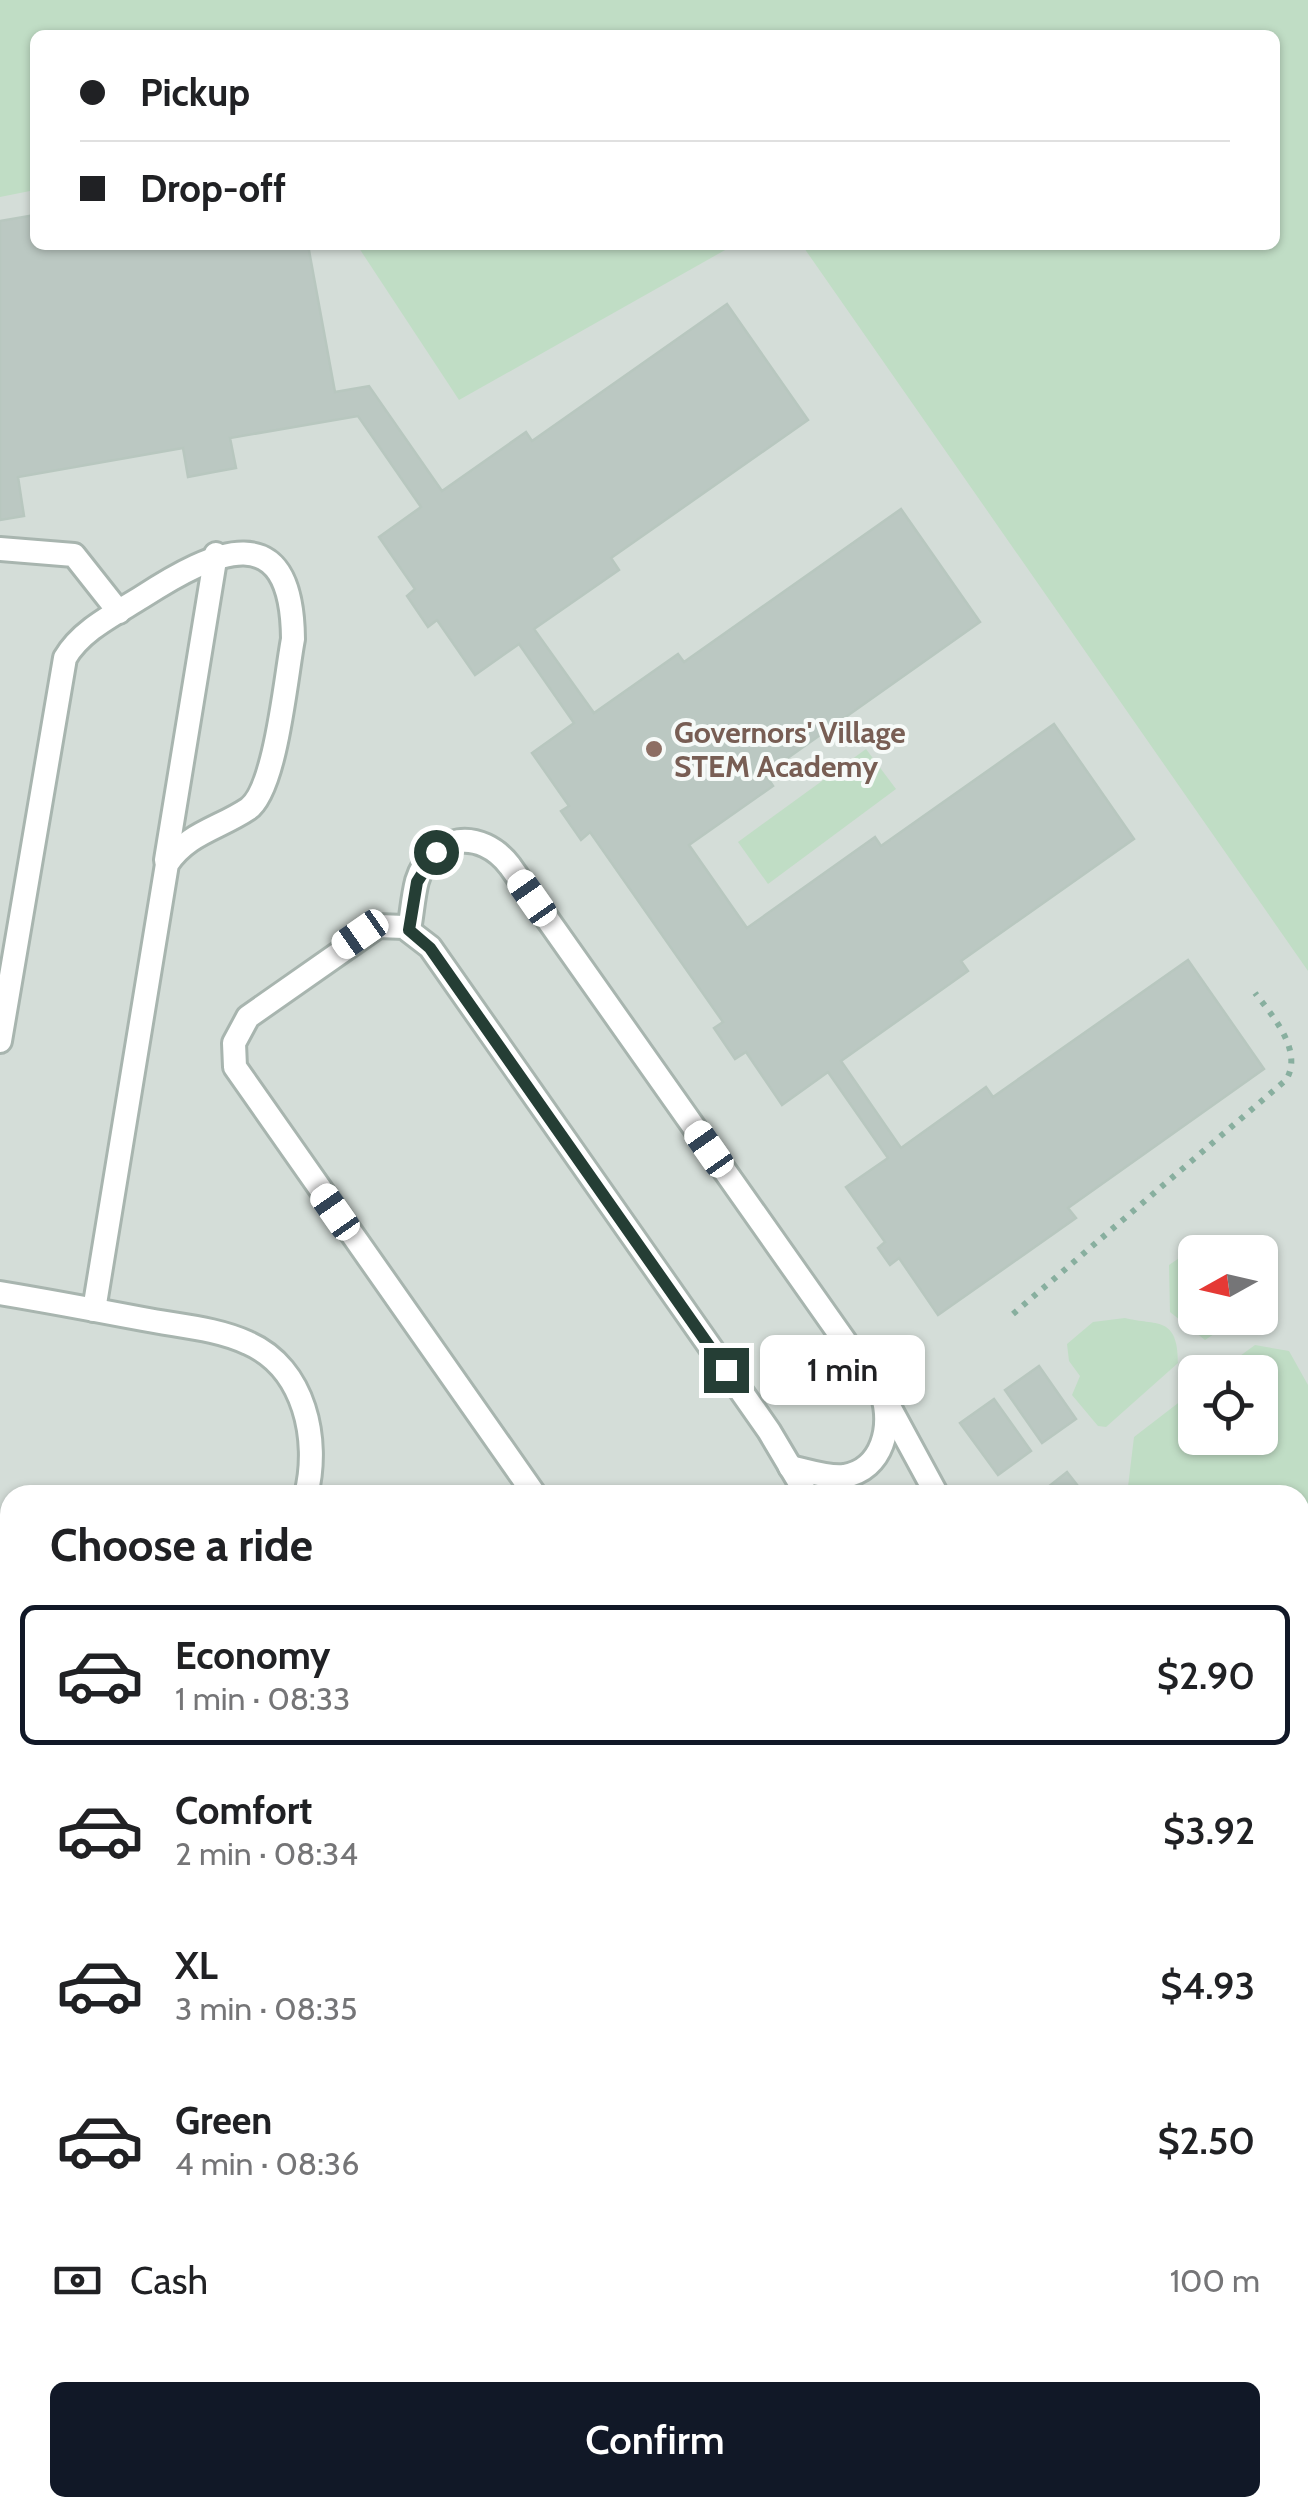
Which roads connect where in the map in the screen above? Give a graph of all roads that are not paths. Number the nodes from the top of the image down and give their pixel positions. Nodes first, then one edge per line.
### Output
1 (0, 549) edge
2 (216, 554) junction
3 (119, 612) junction
4 (162, 884) junction
5 (409, 930) junction
6 (0, 1041) edge
7 (0, 1293) edge
8 (94, 1310) junction
9 (882, 1394) junction
10 (790, 1467) junction
11 (307, 1485) edge
12 (528, 1485) edge
13 (801, 1485) edge
14 (932, 1485) edge

1 - 3 lane
2 - 3 lane
2 - 4 lane
2 - 4 lane
3 - 6 lane
4 - 8 lane
5 - 9 lane
5 - 10 lane
5 - 12 lane
7 - 8 lane
8 - 11 lane
9 - 10 lane
9 - 14 lane
10 - 13 lane

